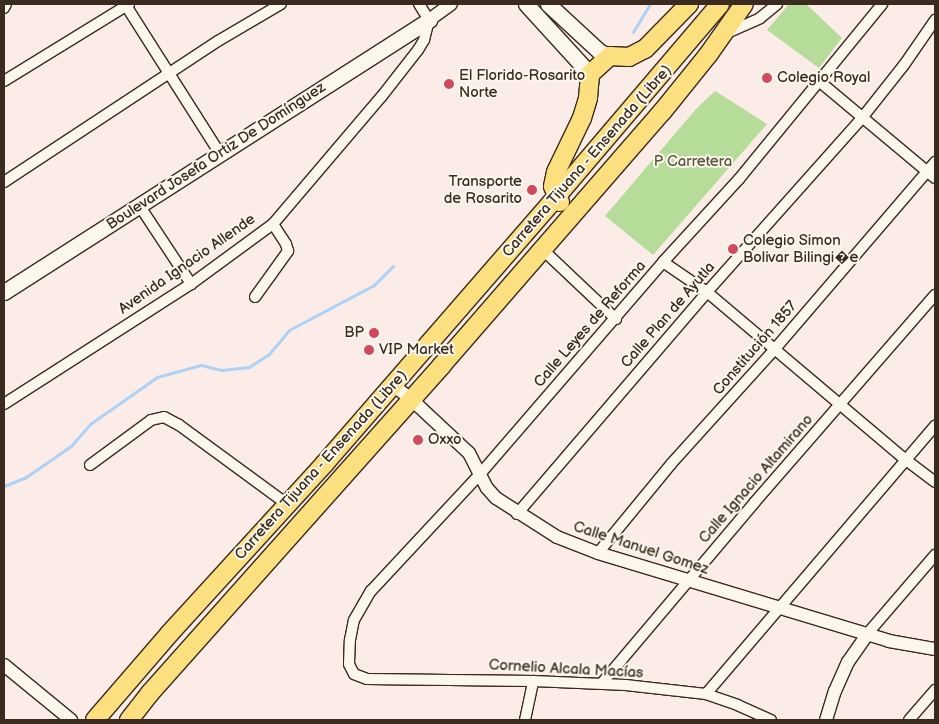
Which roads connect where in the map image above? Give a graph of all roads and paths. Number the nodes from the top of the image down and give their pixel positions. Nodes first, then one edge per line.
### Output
1 (6, 4) edge
2 (127, 4) edge
3 (281, 4) edge
4 (419, 4) edge
5 (451, 4) edge
6 (526, 4) edge
7 (548, 4) edge
8 (689, 4) edge
9 (720, 4) edge
10 (778, 4) edge
11 (882, 4) edge
12 (740, 6) edge
13 (4, 8) edge
14 (429, 20) junction
15 (935, 20) edge
16 (722, 36) junction
17 (610, 56) junction
18 (169, 74) junction
19 (590, 74) junction
20 (819, 81) junction
21 (4, 82) edge
22 (862, 118) junction
23 (219, 152) junction
24 (935, 162) edge
25 (931, 175) edge
26 (4, 182) edge
27 (556, 197) junction
28 (139, 205) junction
29 (272, 224) junction
30 (542, 249) junction
31 (663, 262) junction
32 (191, 284) junction
33 (4, 292) edge
34 (707, 292) junction
35 (503, 294) junction
36 (935, 295) edge
37 (255, 297) dead end
38 (616, 319) junction
39 (774, 350) junction
40 (393, 385) junction
41 (411, 399) junction
42 (841, 403) junction
43 (4, 404) edge
44 (935, 426) edge
45 (906, 460) junction
46 (90, 465) dead end
47 (481, 474) junction
48 (935, 482) edge
49 (287, 504) junction
50 (517, 514) junction
51 (598, 553) junction
52 (935, 555) edge
53 (688, 580) junction
54 (779, 608) junction
55 (868, 633) junction
56 (935, 649) edge
57 (4, 665) edge
58 (354, 674) joint
59 (533, 681) junction
60 (602, 683) junction
61 (935, 690) edge
62 (706, 694) junction
63 (72, 720) edge
64 (95, 720) edge
65 (129, 720) edge
66 (525, 720) edge
67 (771, 720) edge
68 (826, 720) edge
69 (909, 720) edge

1 - 13 street
2 - 18 street
2 - 21 street
3 - 18 street
4 - 14 street
5 - 14 street
6 - 19 main road
7 - 17 main road
8 - 17 highway
9 - 27 highway, Carretera Tijuana - Ensenada (Libre)
10 - 16 street
11 - 20 street, Calle Leyes de Reforma
12 - 16 highway, Carretera Tijuana - Ensenada (Libre)
14 - 23 main road, Boulevard Josefa Ortiz De Domínguez
14 - 29 street, Avenida Ignacio Allende
15 - 22 street, Calle Plan de Ayutla
16 - 30 highway, Carretera Tijuana - Ensenada (Libre)
17 - 19 highway
18 - 23 street
18 - 26 street
19 - 27 highway
20 - 22 street
20 - 31 street, Calle Leyes de Reforma
22 - 25 street
22 - 34 street, Calle Plan de Ayutla
23 - 28 main road, Boulevard Josefa Ortiz De Domínguez
24 - 25 street, Constitución 1857
25 - 39 street, Constitución 1857
27 - 35 highway
27 - 40 highway, Carretera Tijuana - Ensenada (Libre)
28 - 32 street
28 - 33 main road, Boulevard Josefa Ortiz De Domínguez
29 - 32 street, Avenida Ignacio Allende
29 - 37 street
30 - 35 highway, Carretera Tijuana - Ensenada (Libre)
30 - 38 street
31 - 34 street
31 - 38 street, Calle Leyes de Reforma
32 - 43 street, Avenida Ignacio Allende
34 - 39 street
34 - 50 street, Calle Plan de Ayutla
35 - 41 highway, Carretera Tijuana - Ensenada (Libre)
36 - 42 street, Calle Ignacio Altamirano
38 - 47 street, Calle Leyes de Reforma
39 - 42 street
39 - 51 street, Constitución 1857
40 - 41 street, Calle Manuel Gomez
40 - 49 highway, Carretera Tijuana - Ensenada (Libre)
41 - 47 street, Calle Manuel Gomez
41 - 65 highway, Carretera Tijuana - Ensenada (Libre)
42 - 45 street
42 - 53 street, Calle Ignacio Altamirano
44 - 45 street
45 - 48 street
45 - 54 street
46 - 49 street
47 - 50 street, Calle Manuel Gomez
47 - 58 street, Calle Leyes de Reforma
49 - 64 highway, Carretera Tijuana - Ensenada (Libre)
50 - 51 street, Calle Manuel Gomez
51 - 53 street, Calle Manuel Gomez
52 - 55 street
53 - 54 street, Calle Manuel Gomez
53 - 60 street, Calle Ignacio Altamirano
54 - 55 street, Calle Manuel Gomez
54 - 62 street
55 - 56 street, Calle Manuel Gomez
55 - 68 street
57 - 63 street
58 - 59 street, Cornelio Alcala Macías
59 - 60 street, Cornelio Alcala Macías
59 - 66 street
60 - 62 street, Cornelio Alcala Macías
61 - 69 street
62 - 67 street, Cornelio Alcala Macías

